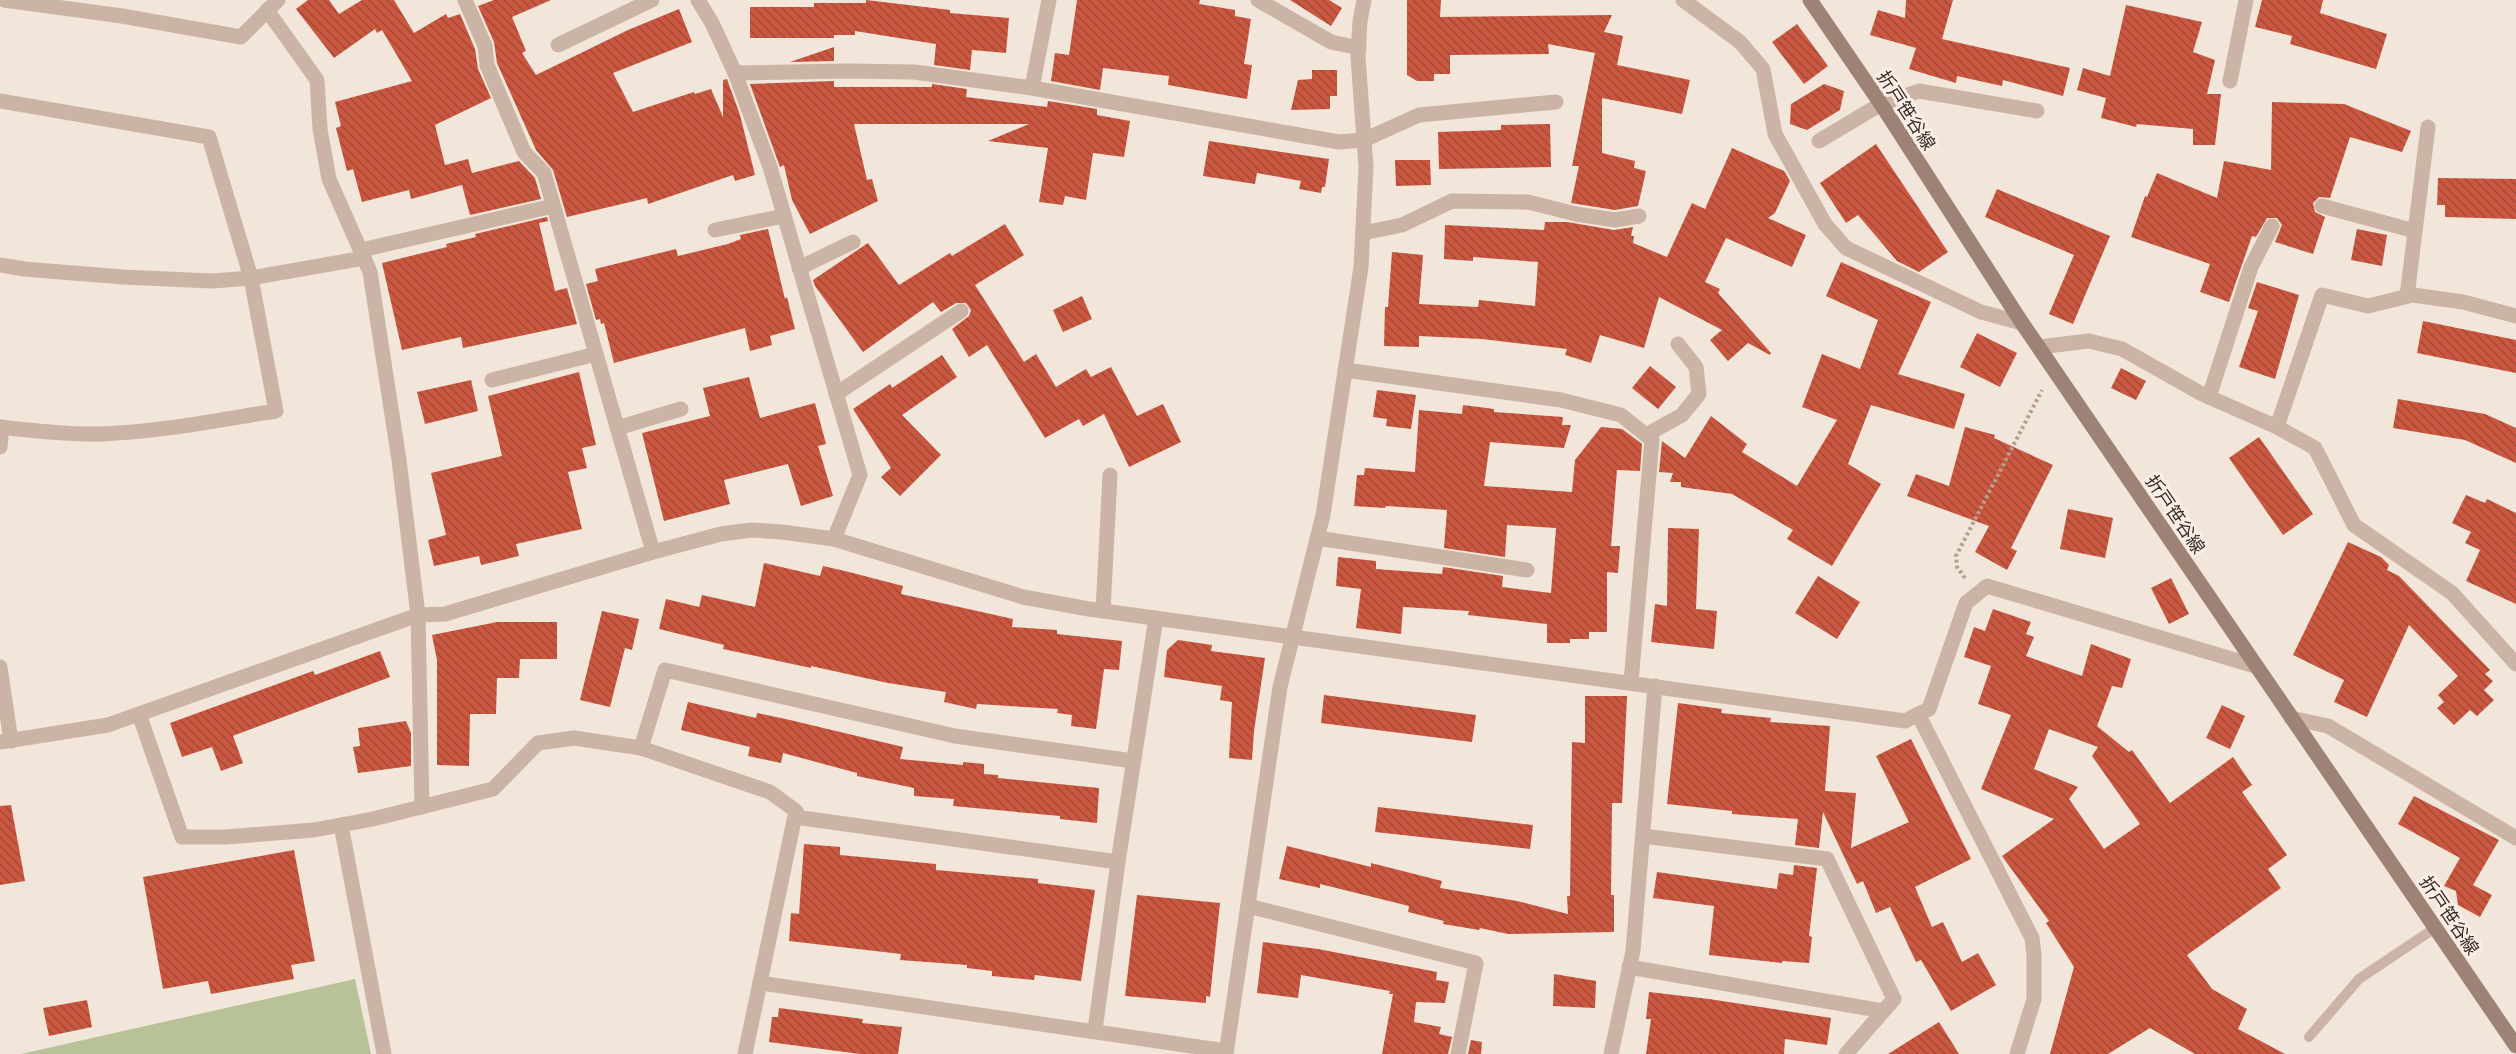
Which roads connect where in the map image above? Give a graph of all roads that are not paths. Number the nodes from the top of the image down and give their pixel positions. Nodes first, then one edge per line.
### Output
1 (4, 0) edge
2 (465, 0) edge
3 (652, 0) edge
4 (698, 0) edge
5 (1049, 0) edge
6 (1258, 0) edge
7 (1364, 0) edge
8 (1683, 0) edge
9 (1810, 0) edge
10 (2246, 0) edge
11 (272, 5) edge
12 (558, 45) dead end
13 (1359, 48) junction
14 (735, 74) junction
15 (2230, 81) dead end
16 (1032, 88) junction
17 (0, 101) edge
18 (1556, 102) dead end
19 (1881, 104) junction
20 (2037, 111) dead end
21 (2428, 128) dead end
22 (1364, 140) junction
23 (1819, 141) dead end
24 (553, 206) junction
25 (2322, 206) dead end
26 (784, 216) junction
27 (1639, 216) dead end
28 (2272, 226) dead end
29 (715, 230) dead end
30 (2415, 231) junction
31 (1363, 233) junction
32 (853, 242) dead end
33 (363, 254) junction
34 (0, 265) edge
35 (799, 268) junction
36 (251, 278) junction
37 (2407, 296) junction
38 (961, 311) dead end
39 (2516, 315) edge
40 (2022, 323) junction
41 (1678, 344) dead end
42 (2039, 347) junction
43 (596, 354) junction
44 (1345, 370) junction
45 (492, 380) dead end
46 (836, 394) junction
47 (2209, 397) junction
48 (681, 409) dead end
49 (1, 427) edge
50 (2277, 427) junction
51 (617, 428) junction
52 (1646, 435) junction
53 (0, 447) edge
54 (1110, 475) dead end
55 (1317, 538) junction
56 (834, 539) junction
57 (653, 552) junction
58 (1527, 570) dead end
59 (1103, 611) junction
60 (418, 615) junction
61 (1156, 618) junction
62 (1293, 636) junction
63 (2516, 664) edge
64 (2255, 666) junction
65 (0, 667) edge
66 (1631, 682) junction
67 (1655, 686) junction
68 (139, 714) junction
69 (1918, 714) junction
70 (2291, 718) junction
71 (5, 741) edge
72 (641, 748) junction
73 (1133, 761) junction
74 (422, 807) junction
75 (795, 816) junction
76 (341, 825) junction
77 (1643, 836) junction
78 (2516, 838) edge
79 (1118, 862) junction
80 (1248, 906) junction
81 (2435, 928) junction
82 (1629, 967) junction
83 (760, 982) junction
84 (1884, 1011) junction
85 (1095, 1030) junction
86 (2309, 1037) dead end
87 (2516, 1046) edge
88 (1226, 1053) edge
89 (384, 1054) edge
90 (745, 1054) edge
91 (1458, 1054) edge
92 (1611, 1054) edge
93 (1846, 1054) edge
94 (2018, 1054) edge

1 - 11 street
2 - 24 street
3 - 12 street
4 - 14 street
5 - 16 street
6 - 13 street
7 - 13 street
8 - 40 street
9 - 19 main road, 折戸笹谷線
10 - 15 street
11 - 33 street
13 - 22 street
14 - 16 street
14 - 26 street
16 - 22 street
17 - 36 street
18 - 22 street
19 - 20 street
19 - 23 street
19 - 40 main road, 折戸笹谷線
21 - 30 street
22 - 31 street
24 - 33 street
24 - 43 street
25 - 30 street
26 - 29 street
26 - 35 street
27 - 31 street
28 - 47 street
30 - 37 street
31 - 44 street
32 - 35 street
33 - 36 street
33 - 60 street
34 - 36 street
35 - 46 street
36 - 49 street
37 - 39 street
37 - 50 street
38 - 46 street
40 - 42 main road, 折戸笹谷線
41 - 52 street
42 - 47 street
42 - 64 main road, 折戸笹谷線
43 - 45 street
43 - 51 street
44 - 52 street
44 - 55 street
46 - 56 street
47 - 50 street
48 - 51 street
49 - 53 street
50 - 63 street
51 - 57 street
52 - 66 street
54 - 59 street
55 - 58 street
55 - 62 street
56 - 57 street
56 - 59 street
57 - 60 street
59 - 61 street
60 - 68 street
60 - 74 street
61 - 62 street
61 - 73 street
62 - 66 street
62 - 80 street
64 - 69 street
64 - 70 main road, 折戸笹谷線
65 - 71 street
66 - 67 street
67 - 69 street
67 - 77 street
68 - 71 street
68 - 76 street
69 - 94 street
70 - 78 street
70 - 81 main road, 折戸笹谷線
72 - 73 street
72 - 74 street
72 - 75 street
73 - 79 street
74 - 76 street
75 - 79 street
75 - 83 street
76 - 89 street
77 - 82 street
77 - 84 street
79 - 85 street
80 - 88 street
80 - 91 street
81 - 86 lane
81 - 87 main road, 折戸笹谷線
82 - 84 street
82 - 92 street
83 - 85 street
83 - 90 street
84 - 93 street
85 - 88 street

